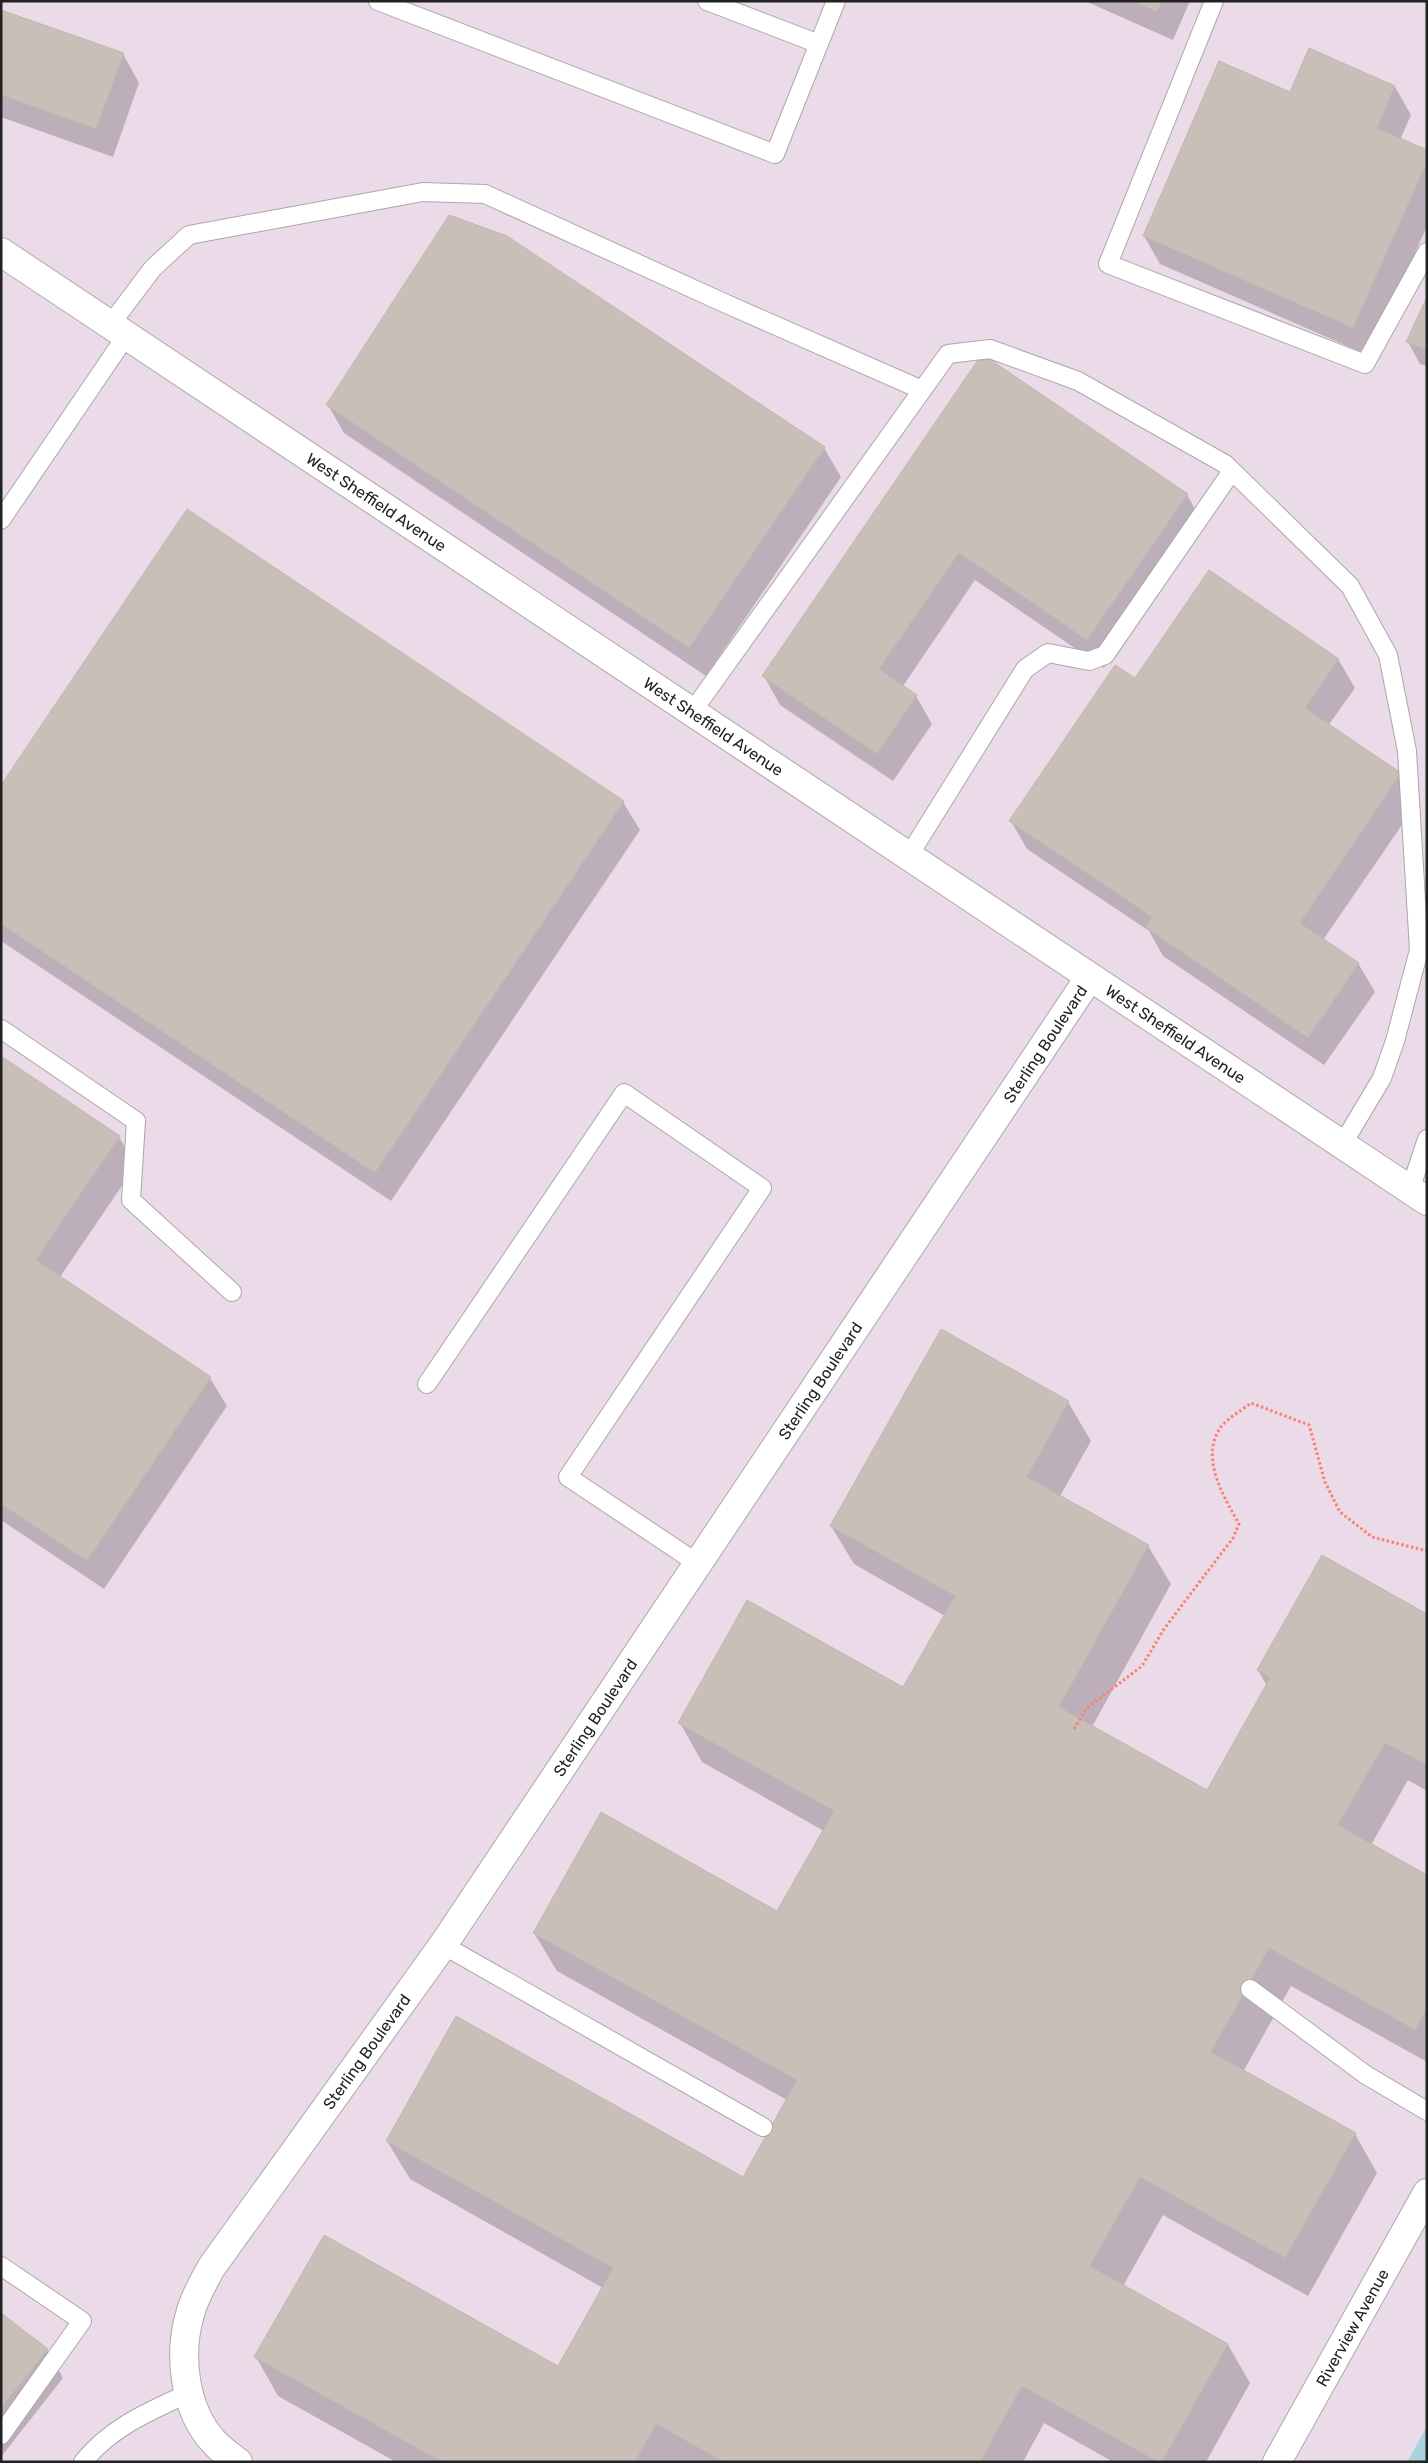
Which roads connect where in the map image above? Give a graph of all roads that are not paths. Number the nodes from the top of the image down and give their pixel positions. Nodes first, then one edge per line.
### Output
1 (378, 1) edge
2 (707, 1) edge
3 (836, 1) edge
4 (1214, 1) edge
5 (819, 44) junction
6 (1, 252) edge
7 (1427, 252) edge
8 (118, 330) junction
9 (922, 390) junction
10 (1232, 471) junction
11 (1, 520) edge
12 (692, 712) junction
13 (908, 857) junction
14 (1089, 978) junction
15 (1, 1029) edge
16 (1427, 1139) edge
17 (1342, 1145) junction
18 (1418, 1196) edge
19 (232, 1292) dead end
20 (427, 1384) dead end
21 (697, 1563) junction
22 (443, 1945) junction
23 (1250, 1989) dead end
24 (1427, 2111) edge
25 (763, 2126) dead end
26 (1427, 2193) edge
27 (1, 2266) edge
28 (189, 2393) junction
29 (1, 2435) edge
30 (82, 2462) edge
31 (238, 2462) edge
32 (1277, 2462) edge

1 - 5 lane
2 - 5 lane
3 - 5 lane
4 - 7 lane
6 - 8 street, West Sheffield Avenue
8 - 9 lane
8 - 11 lane
8 - 12 street, West Sheffield Avenue
9 - 10 lane
9 - 12 lane
10 - 13 lane
10 - 17 lane
12 - 13 street, West Sheffield Avenue
13 - 14 street, West Sheffield Avenue
14 - 17 street, West Sheffield Avenue
14 - 21 street, Sterling Boulevard
15 - 19 lane
16 - 18 lane
17 - 18 street, West Sheffield Avenue
20 - 21 lane
21 - 22 street, Sterling Boulevard
22 - 25 lane
22 - 28 street, Sterling Boulevard
23 - 24 lane
26 - 32 street, Riverview Avenue
27 - 29 lane
28 - 30 lane
28 - 31 street, Sterling Boulevard

